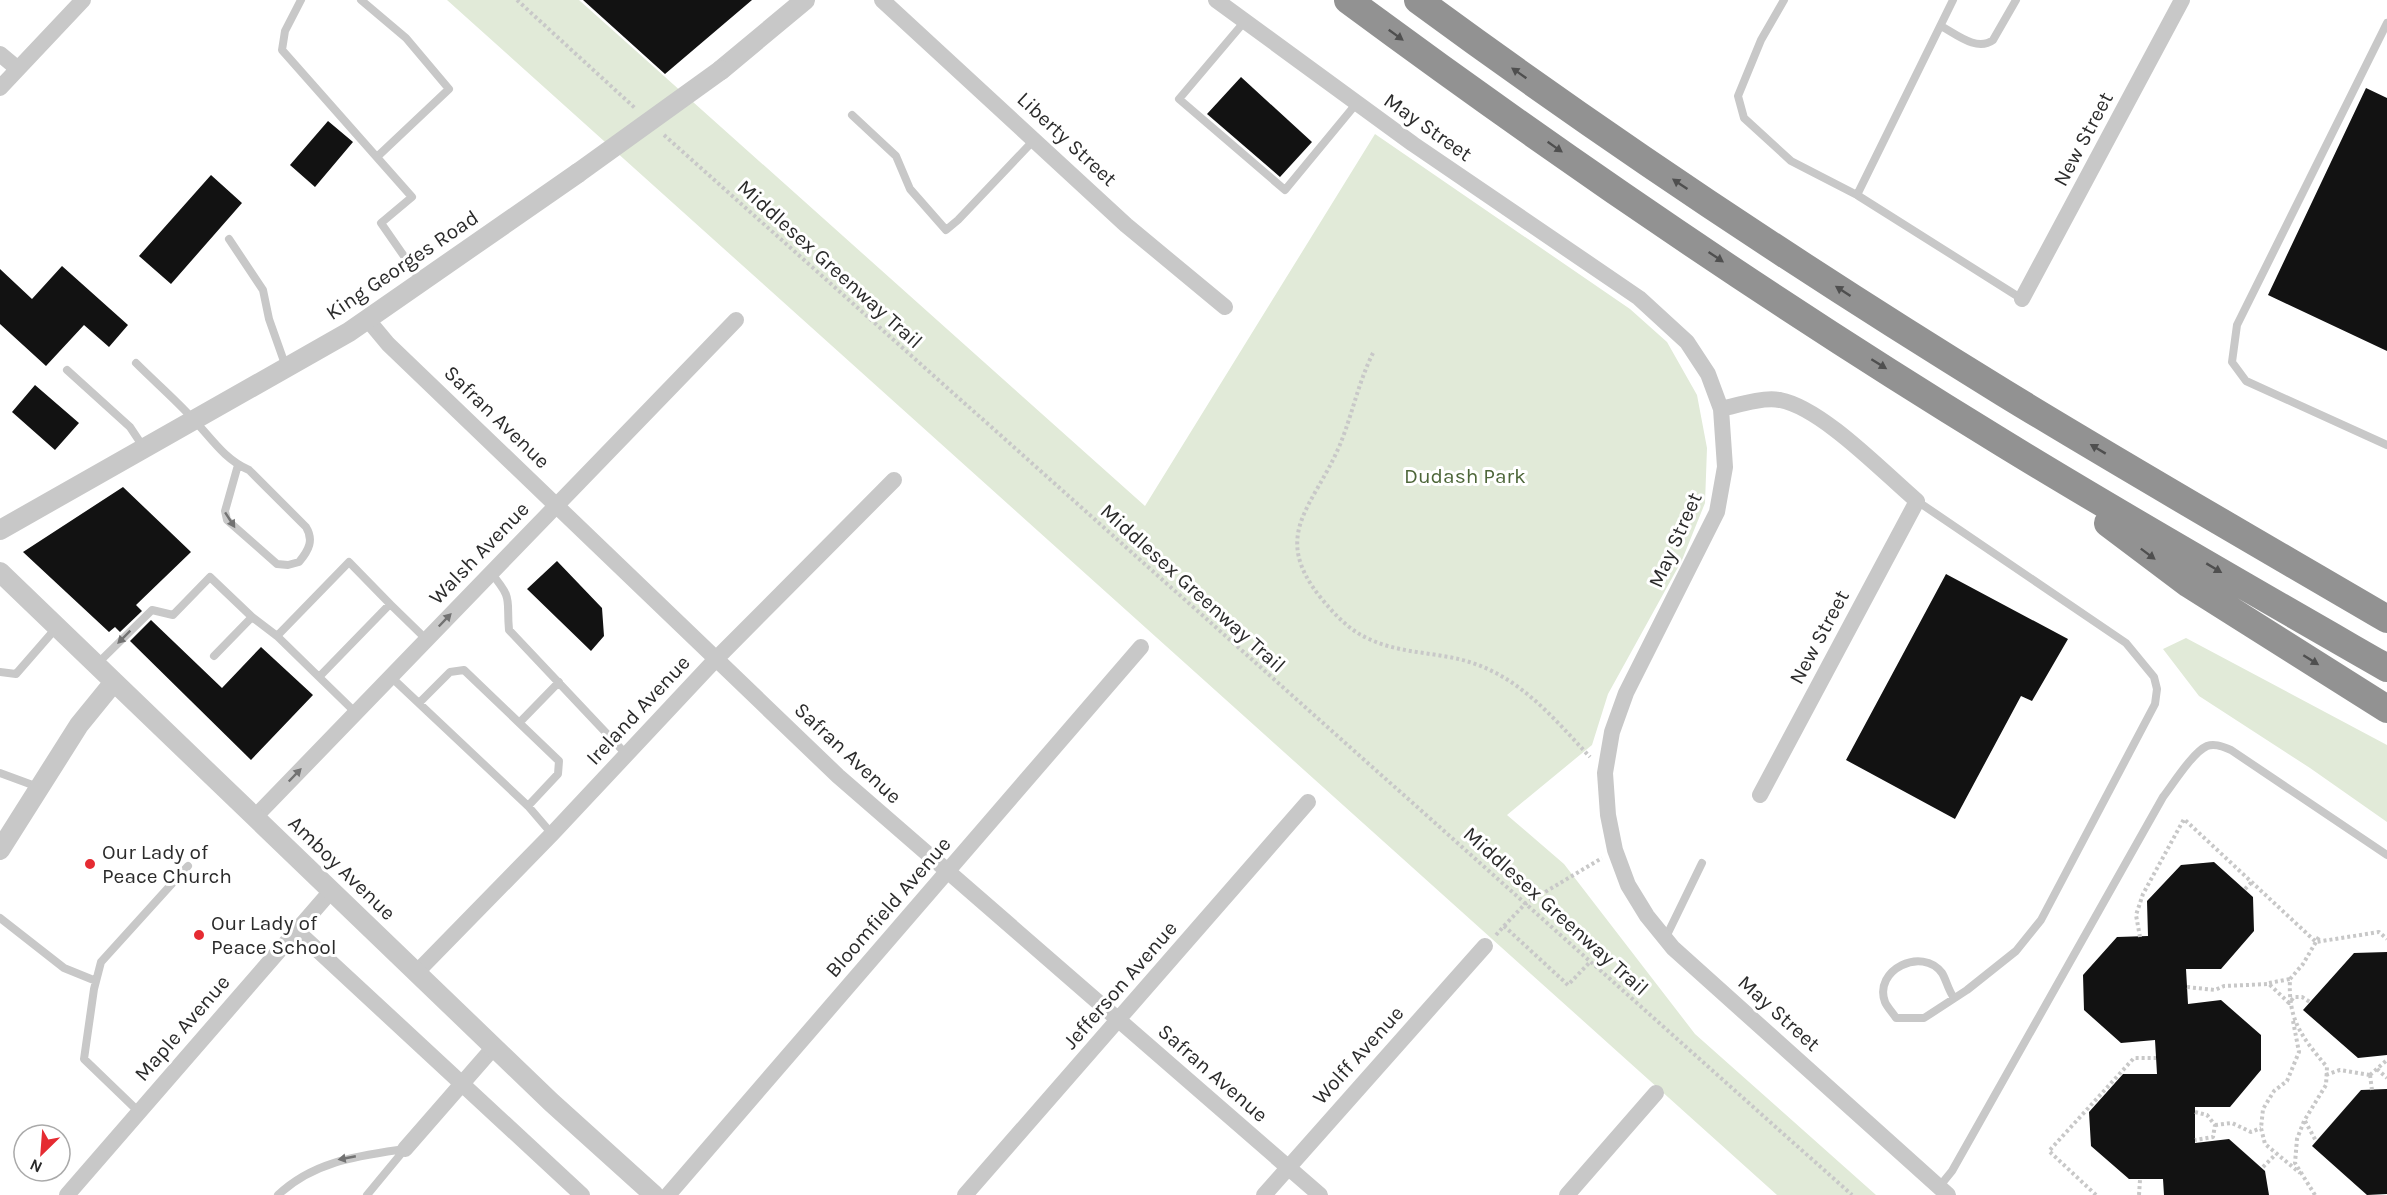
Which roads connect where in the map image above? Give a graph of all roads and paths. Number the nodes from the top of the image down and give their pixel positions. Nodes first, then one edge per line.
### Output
1 (84, 0) edge
2 (301, 0) edge
3 (361, 0) edge
4 (517, 0) edge
5 (805, 0) edge
6 (882, 0) edge
7 (1216, 0) edge
8 (1348, 0) edge
9 (1418, 0) edge
10 (1784, 0) edge
11 (1953, 0) edge
12 (2016, 0) edge
13 (2182, 0) edge
14 (1245, 21) junction
15 (2387, 22) edge
16 (1941, 26) junction
17 (0, 54) edge
18 (18, 69) junction
19 (0, 88) edge
20 (1356, 104) junction
21 (852, 115) dead end
22 (644, 117) dead end
23 (660, 131) dead end
24 (1034, 140) junction
25 (378, 156) junction
26 (1857, 195) junction
27 (229, 239) dead end
28 (422, 282) junction
29 (2022, 299) joint
30 (1225, 307) dead end
31 (368, 320) junction
32 (736, 320) dead end
33 (1373, 353) dead end
34 (136, 363) dead end
35 (286, 368) junction
36 (67, 370) dead end
37 (1721, 410) junction
38 (194, 420) junction
39 (2001, 442) junction
40 (2387, 446) edge
41 (144, 448) junction
42 (238, 465) junction
43 (2148, 479) junction
44 (894, 480) dead end
45 (1917, 501) junction
46 (556, 506) junction
47 (0, 530) edge
48 (0, 572) edge
49 (491, 573) junction
50 (2387, 603) edge
51 (390, 604) junction
52 (252, 617) junction
53 (2387, 619) edge
54 (57, 627) junction
55 (277, 636) junction
56 (427, 640) junction
57 (1141, 647) dead end
58 (214, 656) dead end
59 (716, 659) junction
60 (96, 665) junction
61 (2387, 668) edge
62 (0, 672) edge
63 (319, 677) junction
64 (391, 677) junction
65 (114, 682) junction
66 (559, 682) junction
67 (419, 703) junction
68 (2387, 709) edge
69 (356, 713) junction
70 (520, 723) junction
71 (626, 753) junction
72 (0, 773) edge
73 (1605, 773) junction
74 (39, 787) junction
75 (1760, 795) dead end
76 (1308, 802) dead end
77 (528, 806) junction
78 (255, 817) junction
79 (552, 834) junction
80 (0, 850) edge
81 (1615, 850) junction
82 (2387, 855) edge
83 (1702, 863) dead end
84 (188, 866) dead end
85 (948, 872) junction
86 (2253, 881) junction
87 (2245, 889) dead end
88 (332, 891) junction
89 (1525, 903) junction
90 (0, 918) edge
91 (1504, 926) junction
92 (297, 931) junction
93 (2320, 935) dead end
94 (2140, 937) dead end
95 (1665, 939) junction
96 (2387, 939) edge
97 (2316, 942) junction
98 (1485, 946) joint
99 (1590, 962) junction
100 (416, 973) junction
101 (2290, 979) junction
102 (96, 981) junction
103 (2269, 984) junction
104 (2187, 987) dead end
105 (1954, 998) junction
106 (2310, 1002) dead end
107 (2289, 1003) junction
108 (2292, 1015) junction
109 (1119, 1021) junction
110 (494, 1047) junction
111 (2156, 1058) dead end
112 (2387, 1060) edge
113 (2377, 1069) junction
114 (2326, 1075) junction
115 (2370, 1075) junction
116 (2387, 1078) edge
117 (462, 1084) junction
118 (2372, 1090) dead end
119 (1656, 1092) dead end
120 (139, 1112) junction
121 (2195, 1112) dead end
122 (2304, 1121) junction
123 (2215, 1125) junction
124 (2261, 1128) junction
125 (2195, 1140) dead end
126 (2316, 1141) dead end
127 (405, 1149) junction
128 (2276, 1154) junction
129 (1288, 1167) junction
130 (2263, 1167) dead end
131 (2303, 1175) junction
132 (2140, 1180) dead end
133 (1943, 1191) edge
134 (279, 1194) edge
135 (67, 1195) edge
136 (367, 1195) edge
137 (582, 1195) edge
138 (654, 1195) edge
139 (668, 1195) edge
140 (965, 1195) edge
141 (1264, 1195) edge
142 (1320, 1195) edge
143 (1567, 1195) edge
144 (1852, 1195) edge
145 (2096, 1195) edge
146 (2139, 1195) edge
147 (2315, 1195) edge

1 - 18 street
2 - 25 lane
3 - 25 lane
4 - 22 path
5 - 28 street, King Georges Road, bridge
6 - 24 street, Liberty Street
7 - 14 street, May Street
8 -> 39 highway
43 -> 9 highway
10 - 26 lane
11 - 16 lane
12 - 16 lane
13 - 29 street, New Street
14 - 20 street, May Street
14 - 20 lane
15 - 40 lane
16 - 26 lane
17 - 18 street
18 - 19 street
20 - 37 street, May Street
21 - 24 lane
23 - 89 path, Middlesex Greenway Trail
24 - 30 street, Liberty Street
25 - 28 lane
26 - 29 lane
27 - 35 lane
28 - 31 street, King Georges Road
31 - 35 street, King Georges Road
31 - 46 street, Safran Avenue
32 - 46 street, Walsh Avenue
33 - 73 path
34 - 38 lane
35 - 38 street, King Georges Road
36 - 41 lane
37 - 45 street
37 - 73 street, May Street
38 - 41 street, King Georges Road
38 - 42 lane
39 -> 61 highway
39 -> 68 highway
41 - 47 street, King Georges Road
42 -> 42 lane
43 - 50 highway
43 - 53 highway
44 - 59 street, Ireland Avenue
45 - 75 street, New Street
45 - 105 lane
46 - 49 street, Walsh Avenue
46 - 59 street, Safran Avenue
48 - 54 street, Amboy Avenue
56 -> 49 street, Walsh Avenue
49 - 66 lane
51 - 55 lane
51 - 56 lane
51 - 63 lane
52 - 55 lane
52 - 58 lane
52 -> 60 lane
54 - 60 street, Amboy Avenue
54 - 62 lane
55 - 63 lane
56 - 64 street, Walsh Avenue
57 - 85 street, Bloomfield Avenue
59 - 71 street, Ireland Avenue
59 - 85 street, Safran Avenue
60 - 65 street, Amboy Avenue
63 - 69 lane
64 - 67 lane
64 - 69 street, Walsh Avenue
65 - 74 street
65 - 78 street, Amboy Avenue
66 - 70 lane
66 - 71 lane
67 - 70 lane
67 - 77 lane
78 -> 69 street, Walsh Avenue
70 - 77 lane
71 - 79 street, Ireland Avenue
72 - 74 lane
73 - 81 street, May Street
74 - 80 street
76 - 109 street, Jefferson Avenue
77 - 79 lane
78 - 88 street, Amboy Avenue
79 - 100 street, Ireland Avenue
81 - 89 path
81 - 95 street, May Street
82 - 133 lane
83 - 95 lane
84 - 102 lane
85 - 109 street, Safran Avenue
85 - 139 street, Bloomfield Avenue
86 - 87 path
86 - 94 path
86 - 97 path
88 - 92 street, Maple Avenue
88 - 100 street, Amboy Avenue
89 - 91 path
89 - 99 path, Middlesex Greenway Trail
90 - 102 lane
91 - 98 path
91 - 99 path
92 - 117 street
92 - 120 street, Maple Avenue
93 - 97 path
95 - 133 street, May Street
96 - 97 path
97 - 101 path
98 - 129 street, Wolff Avenue
99 - 144 path, Middlesex Greenway Trail
100 - 110 street, Amboy Avenue
101 - 103 path
101 - 107 path
102 - 120 lane
103 - 104 path
103 - 107 path
105 - 105 lane
106 - 107 path
107 - 108 path
108 - 114 path
108 - 124 path
109 - 129 street, Safran Avenue
109 - 140 street, Jefferson Avenue
110 - 117 street
110 - 138 street, Amboy Avenue
111 - 145 path
112 - 113 path
113 - 115 path
113 - 116 path
114 - 115 path
114 - 122 path
115 - 118 path
117 - 127 street
117 - 137 street
119 - 143 street
120 - 135 street, Maple Avenue
121 - 123 path
122 - 126 path
122 - 131 path
123 - 124 path
123 - 125 path
124 - 128 path
127 -> 134 lane
127 - 136 lane
128 - 130 path
128 - 131 path
129 - 141 street, Wolff Avenue
129 - 142 street, Safran Avenue
131 - 147 path
132 - 146 path

